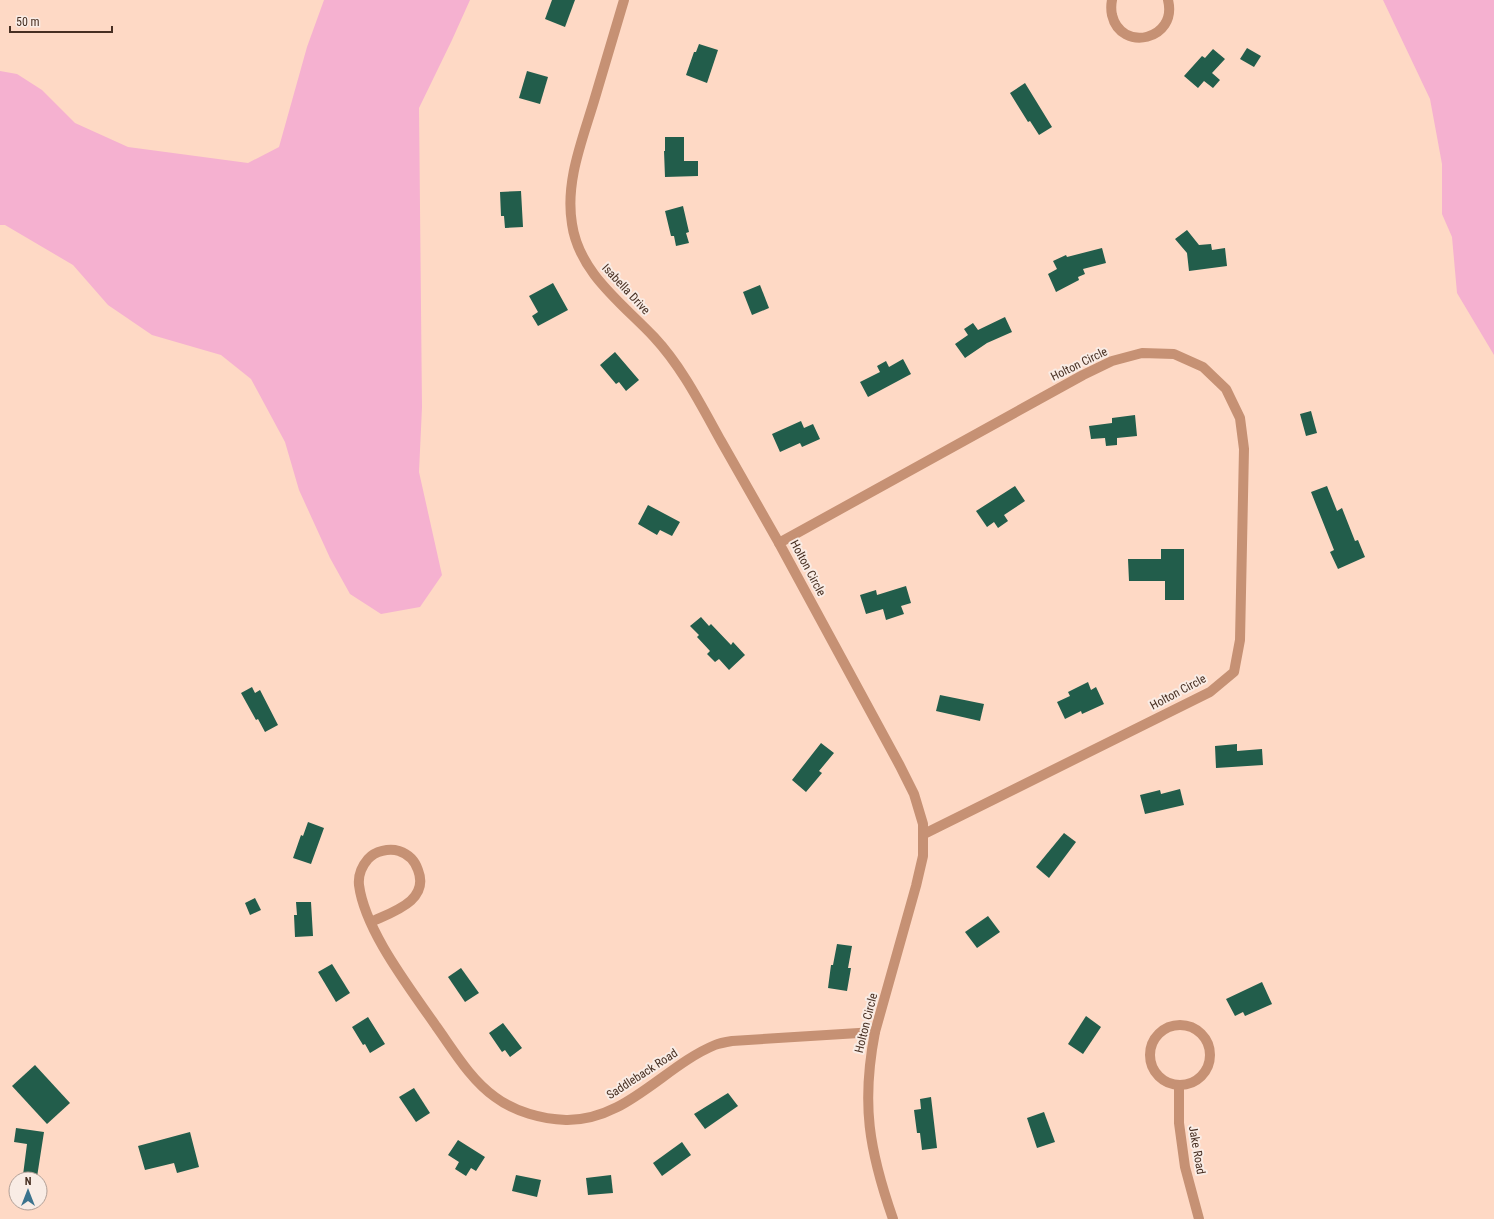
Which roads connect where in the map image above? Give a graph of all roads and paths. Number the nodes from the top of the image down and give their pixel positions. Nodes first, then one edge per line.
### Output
1 (624, 0) edge
2 (1112, 0) edge
3 (1168, 0) edge
4 (779, 543) junction
5 (924, 834) junction
6 (371, 922) junction
7 (875, 1032) junction
8 (1179, 1085) junction
9 (893, 1219) edge
10 (1200, 1219) edge

1 - 4 street, Isabella Drive
2 - 3 street
4 - 5 street, Holton Circle
4 - 5 street, Holton Circle
5 - 7 street, Holton Circle
6 - 6 street, Saddleback Road
6 - 7 street, Saddleback Road
7 - 9 street, Holton Circle
8 - 8 street
8 - 10 street, Jake Road

